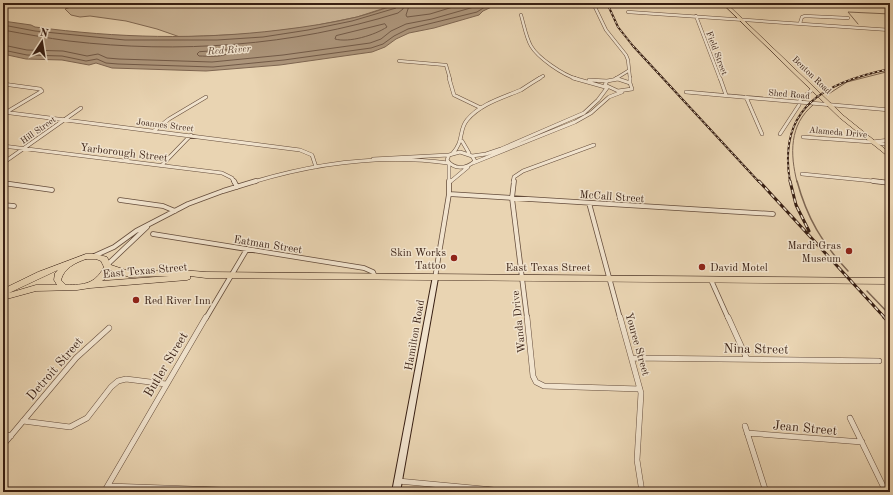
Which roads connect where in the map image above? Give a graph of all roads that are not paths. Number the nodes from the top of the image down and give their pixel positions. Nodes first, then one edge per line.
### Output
1 (593, 3) edge
2 (724, 3) edge
3 (846, 3) edge
4 (890, 6) edge
5 (628, 12) dead end
6 (521, 15) dead end
7 (696, 16) junction
8 (848, 18) dead end
9 (741, 20) junction
10 (800, 23) junction
11 (890, 30) edge
12 (399, 61) dead end
13 (628, 71) junction
14 (543, 76) dead end
15 (574, 79) junction
16 (614, 79) junction
17 (607, 81) junction
18 (630, 83) junction
19 (3, 84) edge
20 (606, 87) junction
21 (813, 89) junction
22 (622, 92) junction
23 (686, 92) dead end
24 (726, 95) junction
25 (206, 97) dead end
26 (746, 97) junction
27 (799, 102) junction
28 (830, 104) junction
29 (81, 108) dead end
30 (481, 108) junction
31 (890, 110) edge
32 (4, 113) edge
33 (64, 120) junction
34 (155, 130) junction
35 (762, 134) dead end
36 (780, 134) dead end
37 (192, 135) junction
38 (803, 136) dead end
39 (890, 140) edge
40 (462, 141) junction
41 (872, 142) junction
42 (594, 145) dead end
43 (3, 146) edge
44 (890, 146) edge
45 (23, 149) junction
46 (451, 154) junction
47 (472, 155) junction
48 (890, 156) edge
49 (368, 160) junction
50 (3, 163) edge
51 (448, 163) junction
52 (472, 164) junction
53 (161, 166) junction
54 (316, 166) junction
55 (802, 174) dead end
56 (450, 182) junction
57 (3, 183) edge
58 (890, 183) edge
59 (238, 187) junction
60 (52, 190) dead end
61 (449, 194) junction
62 (512, 198) junction
63 (120, 200) dead end
64 (3, 204) edge
65 (589, 204) junction
66 (14, 206) dead end
67 (175, 211) junction
68 (773, 214) dead end
69 (147, 227) junction
70 (153, 234) dead end
71 (247, 249) junction
72 (92, 256) junction
73 (71, 262) junction
74 (108, 265) junction
75 (206, 275) junction
76 (231, 276) junction
77 (375, 277) junction
78 (435, 278) junction
79 (523, 278) junction
80 (609, 279) junction
81 (711, 280) junction
82 (890, 282) edge
83 (87, 286) junction
84 (63, 287) junction
85 (3, 292) edge
86 (3, 297) edge
87 (109, 328) dead end
88 (632, 358) junction
89 (747, 359) junction
90 (879, 361) dead end
91 (166, 384) junction
92 (640, 389) junction
93 (850, 418) dead end
94 (23, 421) junction
95 (745, 426) dead end
96 (747, 433) junction
97 (3, 434) edge
98 (11, 436) junction
99 (862, 442) junction
100 (3, 445) edge
101 (398, 481) junction
102 (108, 486) junction
103 (104, 492) edge
104 (276, 492) edge
105 (396, 492) edge
106 (515, 492) edge
107 (642, 492) edge
108 (766, 492) edge
109 (886, 492) edge

1 - 13 street
2 - 9 main road, Benton Road
3 - 4 street
5 - 7 street
6 - 15 street
7 - 9 street
7 - 24 street, Field Street
8 - 10 street
9 - 10 street
9 - 21 main road, Benton Road
10 - 11 street
12 - 30 street
13 - 16 street
13 - 18 street
14 - 30 street
15 - 17 street
15 - 20 street
16 - 17 street
16 - 18 street
17 - 20 street
18 - 22 street
19 - 32 street
20 - 22 street
20 - 47 street
21 - 27 street
21 - 28 main road, Benton Road
22 - 52 street
23 - 24 street, Shed Road
24 - 26 street, Shed Road
25 - 34 street
26 - 27 street, Shed Road
26 - 35 street
27 - 28 street, Shed Road
27 - 36 street
28 - 31 street, Shed Road
28 - 41 main road, Benton Road
29 - 33 street, Hill Street
30 - 40 street
32 - 33 street, Joannes Street
33 - 34 street, Joannes Street
33 - 45 street, Hill Street
34 - 37 street, Joannes Street
37 - 53 street
37 - 54 street, Joannes Street
38 - 41 street, Alameda Drive
39 - 41 street, Alameda Drive
40 - 46 street
40 - 47 street
41 - 44 street, Alameda Drive
41 - 48 main road, Benton Road
42 - 62 street, Wanda Drive
43 - 45 street, Yarborough Street
45 - 50 street, Hill Street
45 - 53 street, Yarborough Street
46 - 47 street
46 - 49 street
46 - 51 street, Hamilton Road
47 - 52 street
49 - 51 street
49 - 54 street
51 - 52 street
51 - 56 street, Hamilton Road
52 - 56 street
53 - 59 street, Yarborough Street
54 - 59 street
55 - 58 street
56 - 61 street, Hamilton Road
57 - 60 street
59 - 67 street
61 - 62 street, McCall Street
61 - 78 street, Hamilton Road
62 - 65 street, McCall Street
62 - 79 street, Wanda Drive
63 - 67 street
64 - 66 street
65 - 68 street, McCall Street
65 - 80 street, Youree Street
67 - 69 street
69 - 72 street
69 - 74 street
70 - 71 street, Eatman Street
71 - 76 street, Butler Street
71 - 77 street, Eatman Street
72 - 73 main road, East Texas Street
72 - 74 main road, East Texas Street
73 - 84 main road, East Texas Street
73 - 85 main road, East Texas Street
74 - 75 main road, East Texas Street
74 - 83 main road, East Texas Street
75 - 76 main road, East Texas Street
75 - 83 main road, East Texas Street
76 - 77 main road, East Texas Street
76 - 91 street, Butler Street
77 - 78 main road, East Texas Street
78 - 79 main road, East Texas Street
78 - 101 street, Hamilton Road
79 - 80 main road, East Texas Street
79 - 92 street, Wanda Drive
80 - 81 main road, East Texas Street
80 - 88 street, Youree Street
81 - 82 main road, East Texas Street
81 - 89 street
83 - 84 main road, East Texas Street
84 - 86 main road, East Texas Street
87 - 94 street, Detroit Street
88 - 89 street, Nina Street
88 - 92 street, Youree Street
89 - 90 street, Nina Street
91 - 94 street
91 - 102 street, Butler Street
92 - 107 street, Youree Street
93 - 99 street
94 - 98 street, Detroit Street
95 - 96 street
96 - 99 street, Jean Street
96 - 108 street
97 - 98 street
98 - 100 street, Detroit Street
99 - 109 street
101 - 105 street, Hamilton Road
101 - 106 street
102 - 103 street, Butler Street
102 - 104 street

